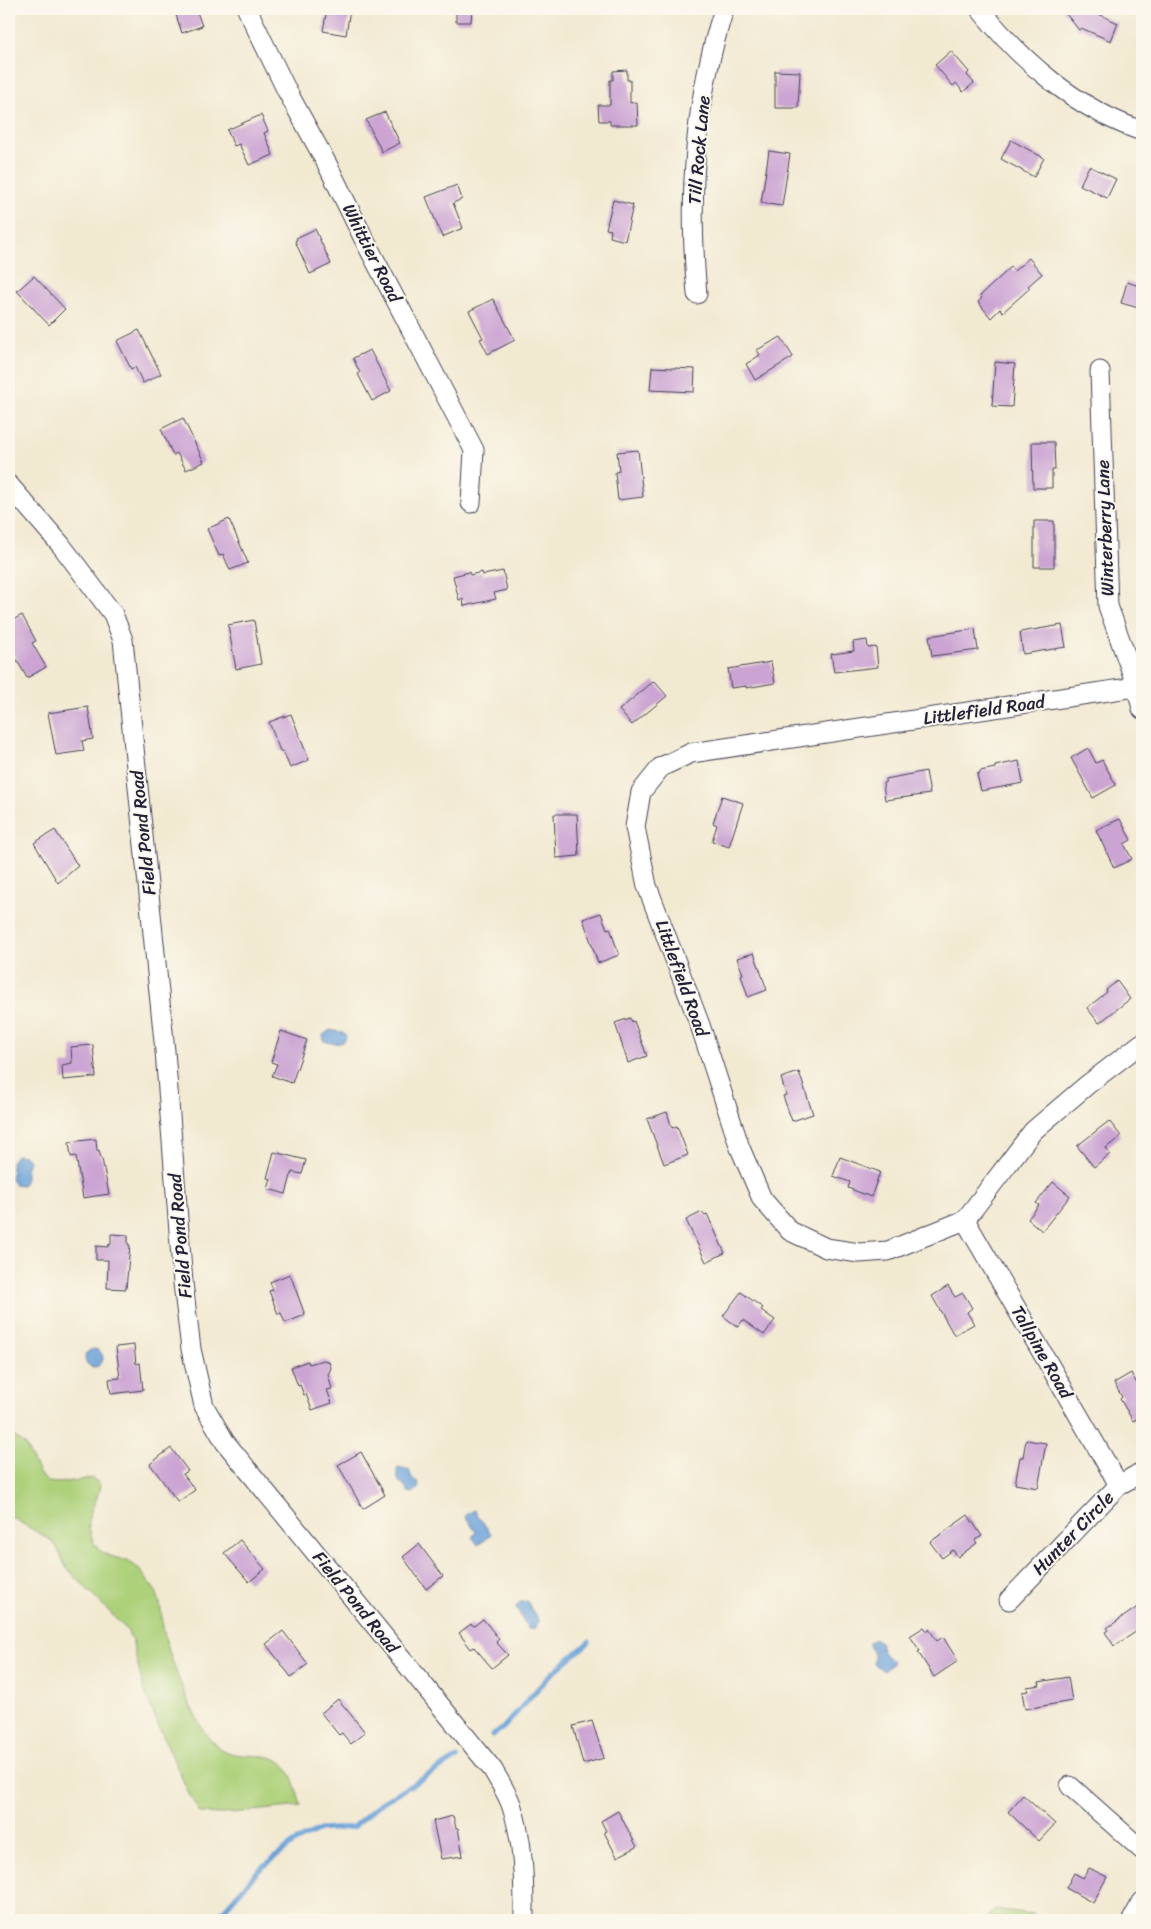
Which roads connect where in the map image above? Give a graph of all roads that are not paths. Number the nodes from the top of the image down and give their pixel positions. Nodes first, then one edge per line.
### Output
1 (247, 9) edge
2 (724, 9) edge
3 (980, 9) edge
4 (1142, 131) edge
5 (697, 294) dead end
6 (1100, 371) dead end
7 (9, 485) edge
8 (471, 503) dead end
9 (1139, 687) edge
10 (1142, 709) edge
11 (1142, 1044) edge
12 (965, 1220) junction
13 (1142, 1472) edge
14 (1119, 1485) junction
15 (1009, 1600) dead end
16 (1070, 1786) dead end
17 (1142, 1850) edge
18 (1142, 1902) edge
19 (524, 1920) edge
20 (1132, 1920) edge

1 - 8 street, Whittier Road
2 - 5 street, Till Rock Lane
3 - 4 street
6 - 9 street, Winterberry Lane
7 - 19 street, Field Pond Road
9 - 10 street, Winterberry Lane
9 - 12 street, Littlefield Road
11 - 12 street
12 - 14 street, Tallpine Road
13 - 14 street, Hunter Circle
14 - 15 street, Hunter Circle
16 - 17 street
18 - 20 street

